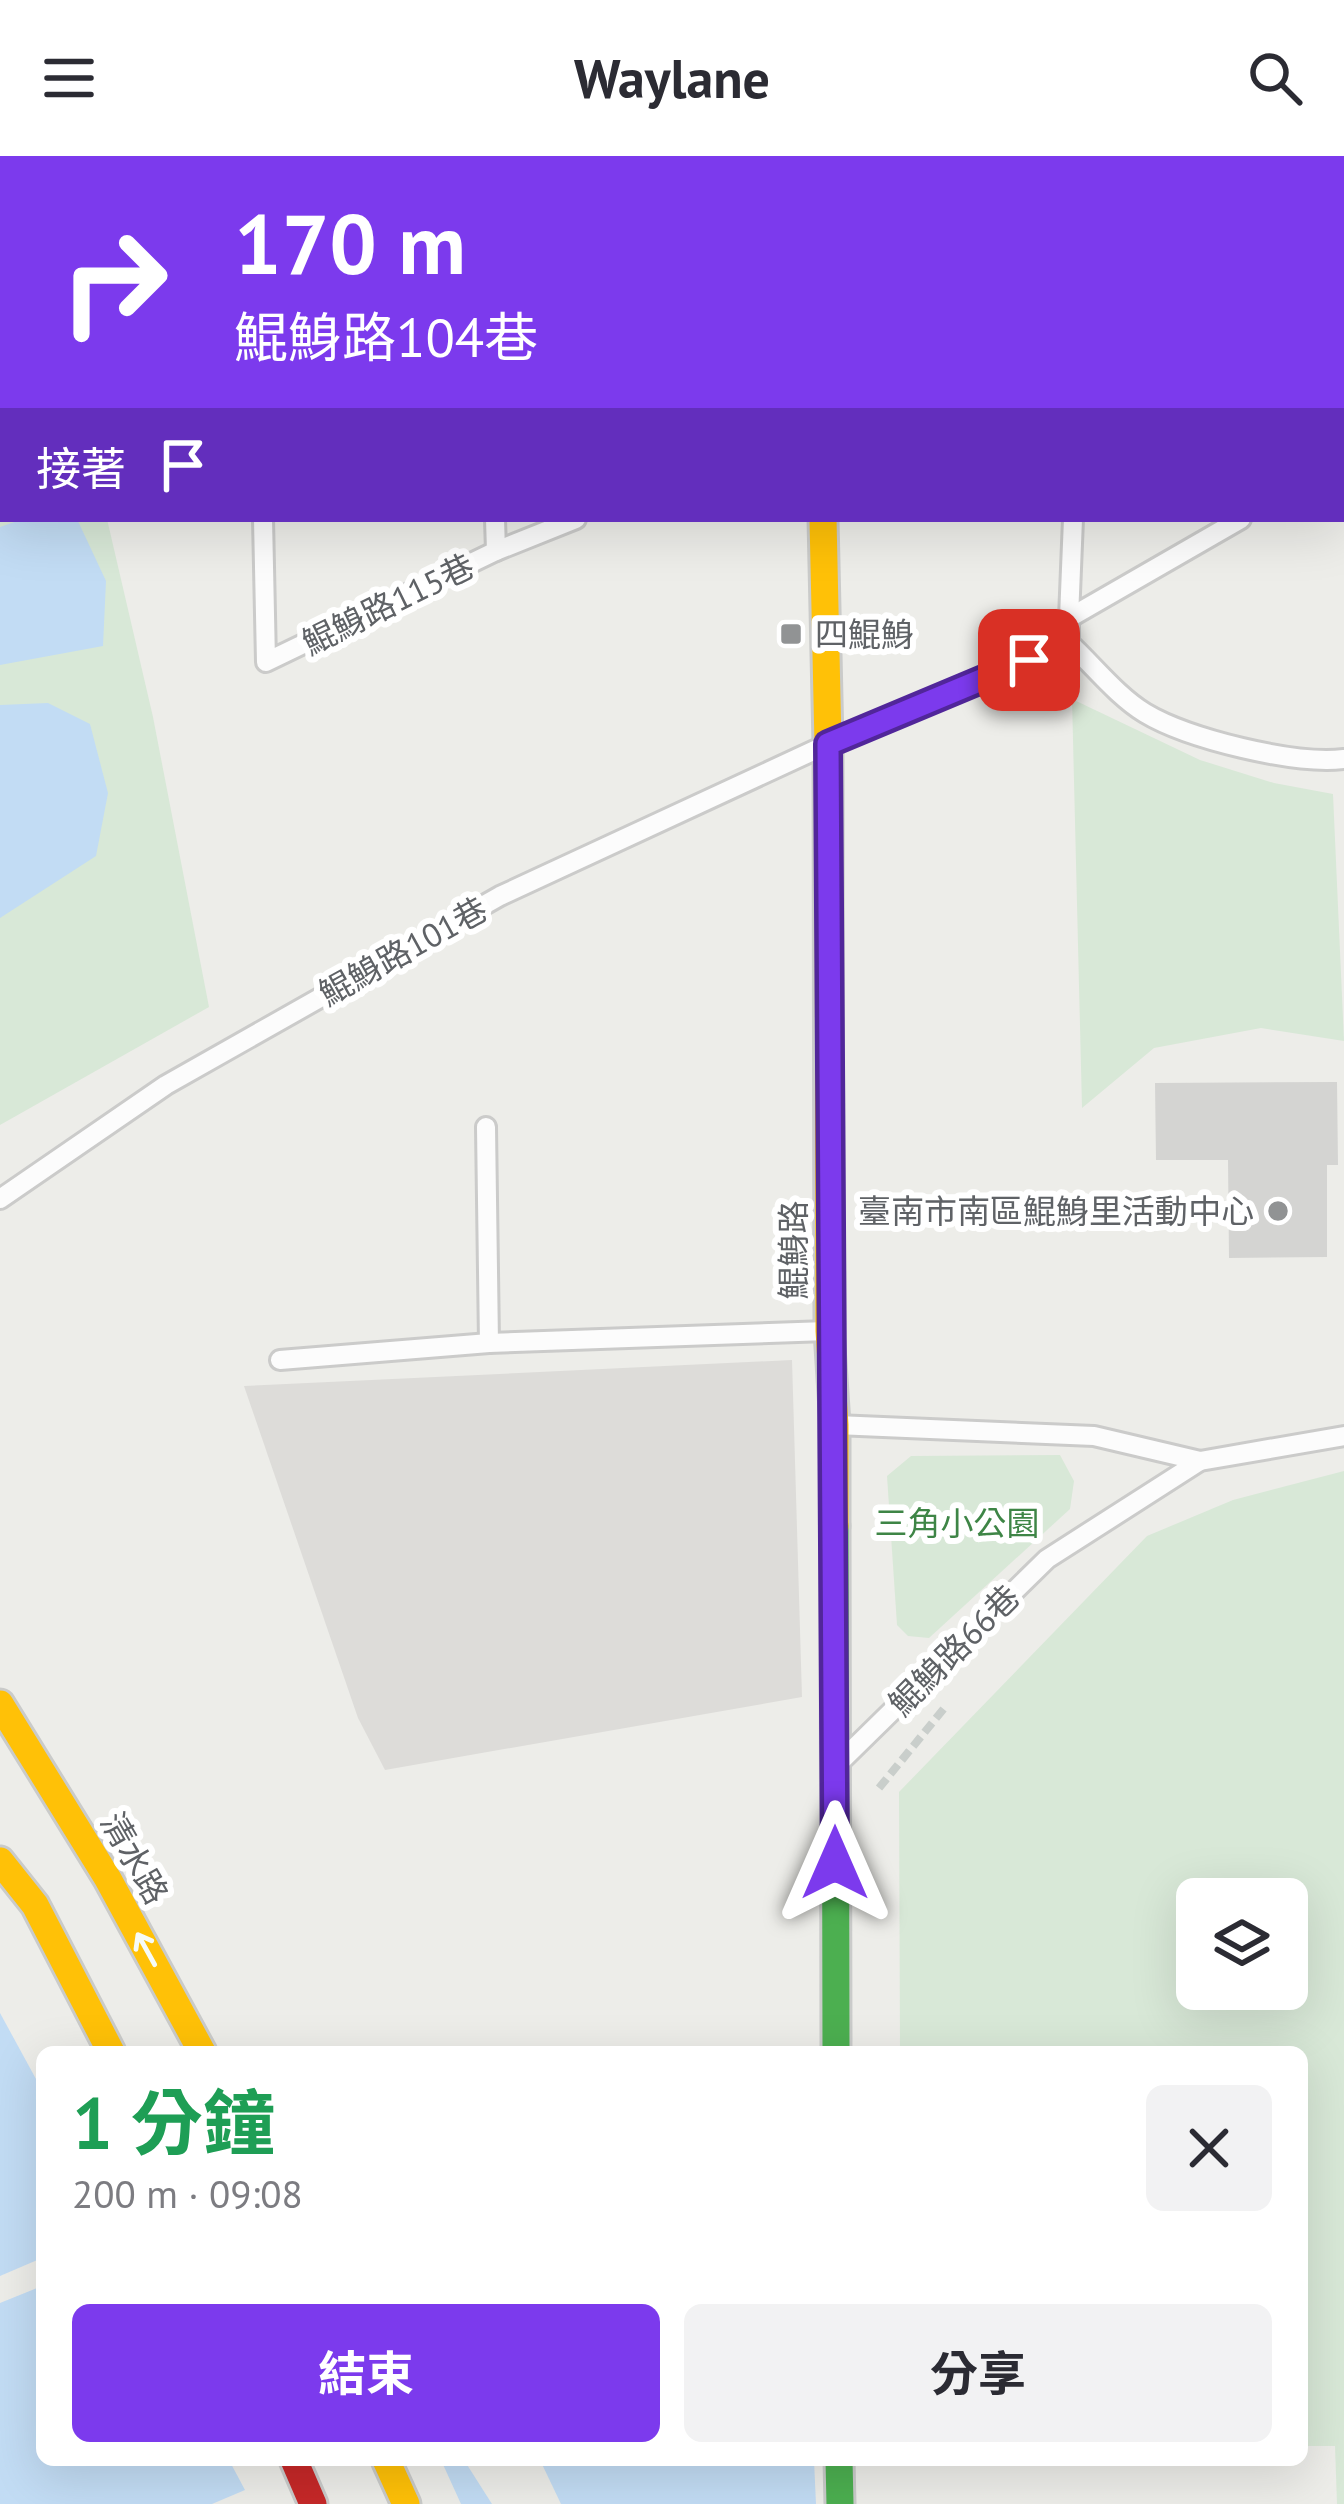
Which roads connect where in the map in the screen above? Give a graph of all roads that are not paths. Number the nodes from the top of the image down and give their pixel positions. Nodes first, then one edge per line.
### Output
1 (263, 522) edge
2 (495, 522) edge
3 (568, 522) edge
4 (823, 522) edge
5 (1073, 522) edge
6 (1236, 522) edge
7 (496, 551) junction
8 (1069, 618) junction
9 (1069, 643) junction
10 (828, 744) junction
11 (1344, 759) edge
12 (486, 1127) dead end
13 (0, 1199) edge
14 (829, 1330) junction
15 (490, 1343) junction
16 (280, 1360) dead end
17 (836, 1426) junction
18 (1344, 1436) edge
19 (1200, 1461) junction
20 (0, 1704) edge
21 (835, 1768) junction
22 (0, 1862) edge
23 (107, 2046) edge
24 (199, 2046) edge
25 (836, 2046) edge
26 (297, 2466) edge
27 (389, 2466) edge
28 (839, 2466) edge
29 (313, 2504) edge
30 (406, 2504) edge
31 (840, 2504) edge

1 - 7 lane, 鯤鯓路115巷
2 - 7 lane
3 - 7 lane, 鯤鯓路115巷
4 - 10 street, 鯤鯓路
5 - 8 lane
6 - 8 lane
8 - 9 lane
9 - 10 lane, 鯤鯓路101巷
9 - 11 lane
10 - 13 lane, 鯤鯓路101巷
10 - 14 street, 鯤鯓路
12 - 15 lane
14 - 15 lane
14 - 17 street, 鯤鯓路
15 - 16 lane
17 - 19 lane, 鯤鯓路66巷
17 - 21 street, 鯤鯓路
18 - 19 lane, 鯤鯓路66巷
19 - 21 lane, 鯤鯓路66巷
24 -> 20 street, 清水路
21 - 25 street, 鯤鯓路
22 - 23 street
26 - 29 street
27 - 30 street
28 - 31 street

